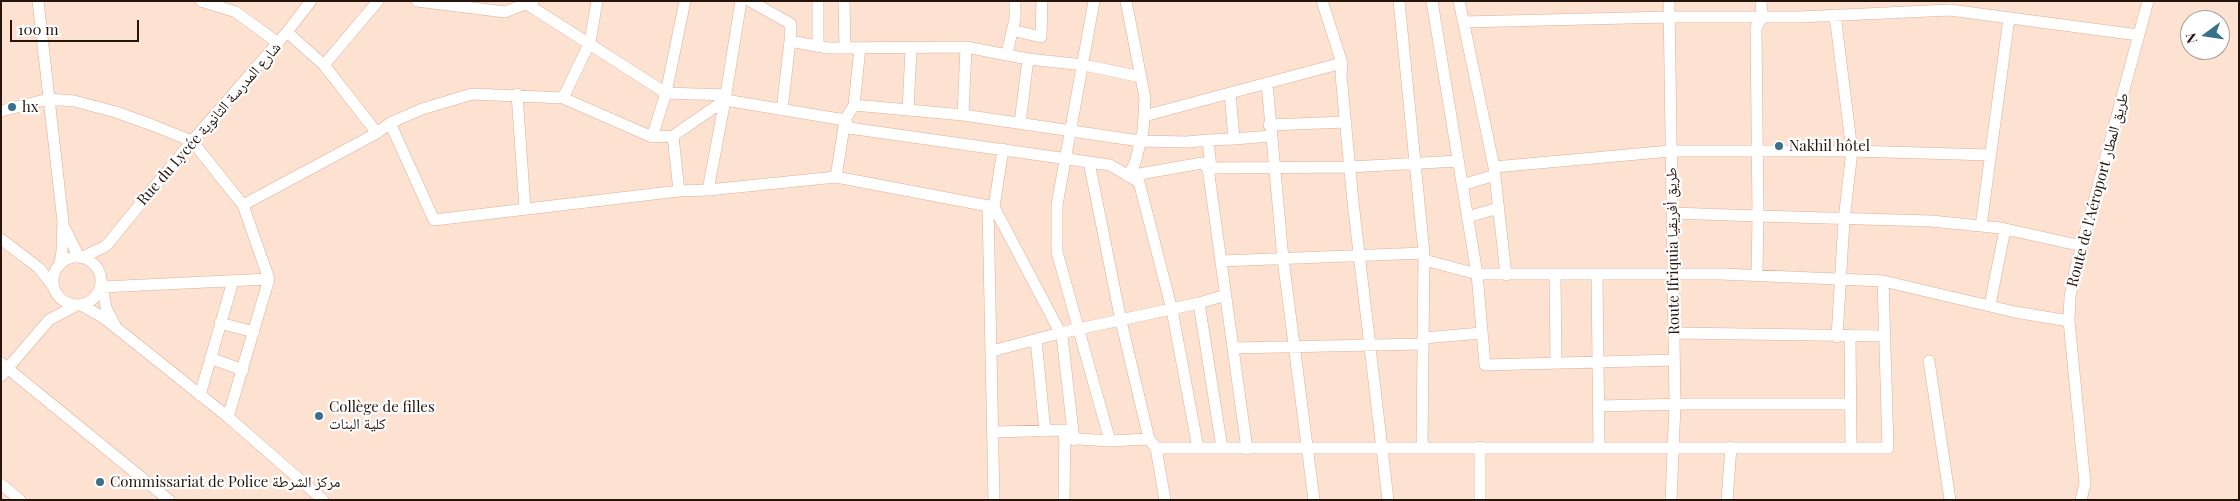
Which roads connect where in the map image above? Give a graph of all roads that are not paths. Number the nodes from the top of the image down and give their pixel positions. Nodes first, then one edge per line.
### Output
1 (38, 1) edge
2 (201, 1) edge
3 (311, 1) edge
4 (378, 1) edge
5 (417, 1) edge
6 (597, 1) edge
7 (685, 1) edge
8 (740, 1) edge
9 (750, 1) edge
10 (818, 1) edge
11 (844, 1) edge
12 (1015, 1) edge
13 (1042, 1) edge
14 (1094, 1) edge
15 (1126, 1) edge
16 (1322, 1) edge
17 (1399, 1) edge
18 (1432, 1) edge
19 (1459, 1) edge
20 (1669, 1) edge
21 (1761, 1) edge
22 (2148, 1) edge
23 (421, 2) edge
24 (530, 3) edge
25 (465, 4) edge
26 (499, 6) edge
27 (1835, 15) junction
28 (1669, 16) junction
29 (1762, 17) junction
30 (2008, 18) junction
31 (1464, 22) junction
32 (1012, 30) junction
33 (287, 32) junction
34 (2138, 35) junction
35 (790, 41) junction
36 (590, 42) junction
37 (278, 43) junction
38 (818, 46) junction
39 (966, 47) junction
40 (845, 48) junction
41 (860, 48) junction
42 (911, 49) junction
43 (1007, 53) junction
44 (1028, 58) junction
45 (1342, 63) junction
46 (1084, 65) junction
47 (324, 66) junction
48 (1141, 77) junction
49 (1267, 83) junction
50 (666, 93) junction
51 (1230, 93) junction
52 (517, 94) junction
53 (563, 98) junction
54 (726, 98) junction
55 (49, 99) junction
56 (854, 105) junction
57 (782, 110) junction
58 (908, 110) junction
59 (1, 111) edge
60 (963, 115) junction
61 (1144, 116) junction
62 (845, 120) junction
63 (390, 122) junction
64 (1346, 122) junction
65 (1020, 123) junction
66 (1070, 129) junction
67 (1270, 130) junction
68 (377, 133) junction
69 (673, 136) junction
70 (652, 137) junction
71 (1234, 139) junction
72 (1208, 140) junction
73 (192, 141) junction
74 (1140, 141) junction
75 (1003, 149) junction
76 (1852, 150) junction
77 (1671, 151) junction
78 (1759, 152) junction
79 (1991, 155) junction
80 (1065, 158) junction
81 (1458, 161) junction
82 (1089, 162) junction
83 (1416, 163) junction
84 (1350, 167) junction
85 (1210, 168) junction
86 (1274, 168) junction
87 (1494, 171) junction
88 (1128, 176) junction
89 (836, 177) junction
90 (1462, 185) junction
91 (708, 190) junction
92 (679, 191) junction
93 (243, 205) junction
94 (991, 207) junction
95 (1499, 208) junction
96 (525, 209) junction
97 (1672, 213) junction
98 (1758, 216) junction
99 (1467, 217) junction
100 (1844, 220) junction
101 (63, 222) junction
102 (1981, 226) junction
103 (2005, 229) junction
104 (1, 239) edge
105 (106, 246) junction
106 (2082, 246) junction
107 (1359, 256) junction
108 (81, 257) junction
109 (1424, 257) junction
110 (26, 258) junction
111 (1283, 259) junction
112 (1221, 261) junction
113 (58, 266) junction
114 (1477, 274) junction
115 (1506, 275) junction
116 (1556, 275) junction
117 (1597, 275) junction
118 (1672, 275) junction
119 (1757, 275) junction
120 (1840, 278) junction
121 (269, 279) junction
122 (101, 280) junction
123 (233, 281) junction
124 (1883, 281) junction
125 (54, 288) junction
126 (1226, 295) junction
127 (1199, 303) junction
128 (79, 305) junction
129 (1990, 305) junction
130 (1172, 310) junction
131 (49, 320) junction
132 (1122, 321) junction
133 (2069, 321) junction
134 (220, 322) junction
135 (117, 329) junction
136 (1079, 330) junction
137 (254, 332) junction
138 (1060, 333) junction
139 (1482, 333) junction
140 (1674, 333) junction
141 (1850, 335) junction
142 (1885, 336) junction
143 (1837, 337) junction
144 (1036, 340) junction
145 (1423, 341) junction
146 (1368, 344) junction
147 (1293, 346) junction
148 (1233, 348) junction
149 (992, 350) junction
150 (210, 358) junction
151 (1674, 360) junction
152 (1598, 361) junction
153 (1928, 361) dead end
154 (1556, 363) junction
155 (3, 369) edge
156 (242, 370) junction
157 (200, 395) junction
158 (1850, 404) junction
159 (1675, 405) junction
160 (1599, 406) junction
161 (228, 417) junction
162 (1046, 431) junction
163 (994, 432) junction
164 (1069, 439) junction
165 (1110, 441) junction
166 (1153, 444) junction
167 (1422, 447) junction
168 (1480, 447) junction
169 (1599, 447) junction
170 (1730, 447) junction
171 (1851, 447) junction
172 (1198, 448) junction
173 (1222, 448) junction
174 (1307, 448) junction
175 (1381, 448) junction
176 (1673, 448) junction
177 (1247, 449) junction
178 (1, 484) edge
179 (2085, 484) junction
180 (162, 497) edge
181 (20, 500) edge
182 (323, 500) edge
183 (994, 500) edge
184 (1064, 500) edge
185 (1165, 500) edge
186 (1314, 500) edge
187 (1388, 500) edge
188 (1480, 500) edge
189 (1671, 500) edge
190 (1727, 500) edge
191 (1950, 500) edge
192 (2080, 500) edge
193 (2092, 500) edge

1 - 55 street
2 - 37 street
3 - 33 street, Rue du Lycée شارع المدرسة الثانوية
4 - 47 street
5 - 23 street
6 - 36 street
7 - 50 street
8 - 54 street
9 - 35 street
10 - 38 street
11 - 40 street
12 - 32 street
13 - 32 street
14 - 46 street
15 - 48 street
16 - 45 street
17 - 83 street
18 - 81 street
19 - 31 street
20 - 28 street, Route Ifriquia طريق أفريقيا
21 - 29 street
22 - 34 street, Route de l'Aéroport طريق المطار
23 - 25 street
24 - 26 street
24 - 36 street
25 - 26 street
27 - 29 street
27 - 30 street
27 - 76 street
28 - 29 street
28 - 31 street
28 - 77 street, Route Ifriquia طريق أفريقيا
29 - 78 street
30 - 34 street
30 - 79 street
31 - 87 street
32 - 43 street
33 - 37 street, Rue du Lycée شارع المدرسة الثانوية
33 - 47 street
34 - 106 street, Route de l'Aéroport طريق المطار
35 - 38 street
35 - 57 street
36 - 50 street
36 - 53 street
37 - 73 street, Rue du Lycée شارع المدرسة الثانوية
38 - 40 street
39 - 42 street
39 - 43 street
39 - 60 street
40 - 41 street
41 - 42 street
41 - 56 street
42 - 58 street
43 - 44 street
44 - 46 street
44 - 65 street
45 - 49 street
45 - 64 street
46 - 48 street
46 - 66 street
47 - 68 street
48 - 61 street
49 - 51 street
49 - 67 street
50 - 54 street
50 - 70 street
51 - 61 street
51 - 71 street
52 - 53 street
52 - 63 street
52 - 96 street
53 - 70 street
54 - 57 street
54 - 69 street
54 - 91 street
55 - 59 street
55 - 73 street
55 - 101 street
56 - 58 street
56 - 62 street
57 - 62 street
58 - 60 street
60 - 65 street
61 - 74 street
62 - 75 street
62 - 89 street
63 - 68 street
63 - 96 street
64 - 67 street
64 - 84 street
65 - 66 street
66 - 74 street
66 - 80 street
67 - 71 street
67 - 86 street
68 - 93 street
69 - 70 street
69 - 92 street
71 - 72 street
72 - 74 street
72 - 85 street
73 - 93 street
73 - 105 street, Rue du Lycée شارع المدرسة الثانوية
74 - 88 street
75 - 80 street
75 - 94 street
76 - 78 street
76 - 79 street
76 - 100 street
77 - 78 street
77 - 87 street
77 - 97 street, Route Ifriquia طريق أفريقيا
78 - 98 street
79 - 102 street
80 - 82 street
80 - 136 street
81 - 83 street
81 - 90 street
82 - 88 street
82 - 132 street
83 - 84 street
83 - 109 street
84 - 86 street
84 - 107 street
85 - 86 street
85 - 88 street
85 - 112 street
86 - 111 street
87 - 90 street
87 - 95 street
88 - 130 street
89 - 91 street
89 - 94 street
90 - 99 street
91 - 92 street
92 - 96 street
93 - 121 street
94 - 138 street
94 - 149 street
95 - 99 street
95 - 115 street
97 - 98 street
97 - 118 street, Route Ifriquia طريق أفريقيا
98 - 100 street
98 - 119 street
99 - 114 street
100 - 102 street
100 - 120 street
101 - 108 street
101 - 113 street
102 - 103 street
103 - 106 street
103 - 129 street
104 - 110 street
105 - 108 street, Rue du Lycée شارع المدرسة الثانوية
105 - 122 street, Rue du Lycée شارع المدرسة الثانوية
106 - 133 street, Route de l'Aéroport طريق المطار
107 - 109 street
107 - 111 street
107 - 146 street
108 - 113 street
108 - 122 street
109 - 114 street
109 - 145 street
110 - 113 street
110 - 125 street
111 - 112 street
111 - 147 street
112 - 126 street
113 - 125 street
114 - 115 street
114 - 139 street
115 - 116 street
116 - 117 street
116 - 154 street
117 - 118 street
117 - 152 street
118 - 119 street
118 - 140 street, Route Ifriquia طريق أفريقيا
119 - 120 street
120 - 124 street
120 - 143 street
121 - 123 street
121 - 137 street
122 - 123 street
122 - 128 street
122 - 135 street
123 - 134 street
124 - 129 street
124 - 142 street
125 - 128 street
125 - 131 street
126 - 127 street
126 - 148 street
127 - 130 street
127 - 173 street
128 - 131 street
128 - 135 street
129 - 133 street
130 - 132 street
130 - 172 street
131 - 155 street
132 - 136 street
132 - 166 street
133 - 179 street, Route de l'Aéroport طريق المطار
134 - 137 street
134 - 150 street
135 - 157 street
136 - 138 street
136 - 165 street
137 - 156 street
138 - 144 street
138 - 164 street
139 - 145 street
139 - 154 street
140 - 143 street
140 - 151 street, Route Ifriquia طريق أفريقيا
141 - 142 street
141 - 143 street
141 - 158 street
142 - 171 street
144 - 149 street
144 - 162 street
145 - 146 street
145 - 167 street
146 - 147 street
146 - 175 street
147 - 148 street
147 - 174 street
148 - 177 street
149 - 163 street
150 - 156 street
150 - 157 street
151 - 152 street
151 - 159 street, Route Ifriquia طريق أفريقيا
152 - 154 street
152 - 160 street
153 - 191 street
155 - 180 street
156 - 161 street
157 - 161 street
158 - 159 street
158 - 171 street
159 - 160 street
159 - 176 street, Route Ifriquia طريق أفريقيا
160 - 169 street
161 - 182 street
162 - 163 street
162 - 164 street
163 - 183 street
164 - 165 street
164 - 184 street
165 - 166 street
166 - 172 street
166 - 185 street
167 - 168 street
167 - 175 street
168 - 169 street
168 - 188 street
169 - 176 street
170 - 171 street
170 - 176 street
170 - 190 street
172 - 173 street
173 - 177 street
174 - 175 street
174 - 177 street
174 - 186 street
175 - 187 street
176 - 189 street, Route Ifriquia طريق أفريقيا
178 - 181 street
179 - 192 street, Route de l'Aéroport طريق المطار
179 - 193 street

